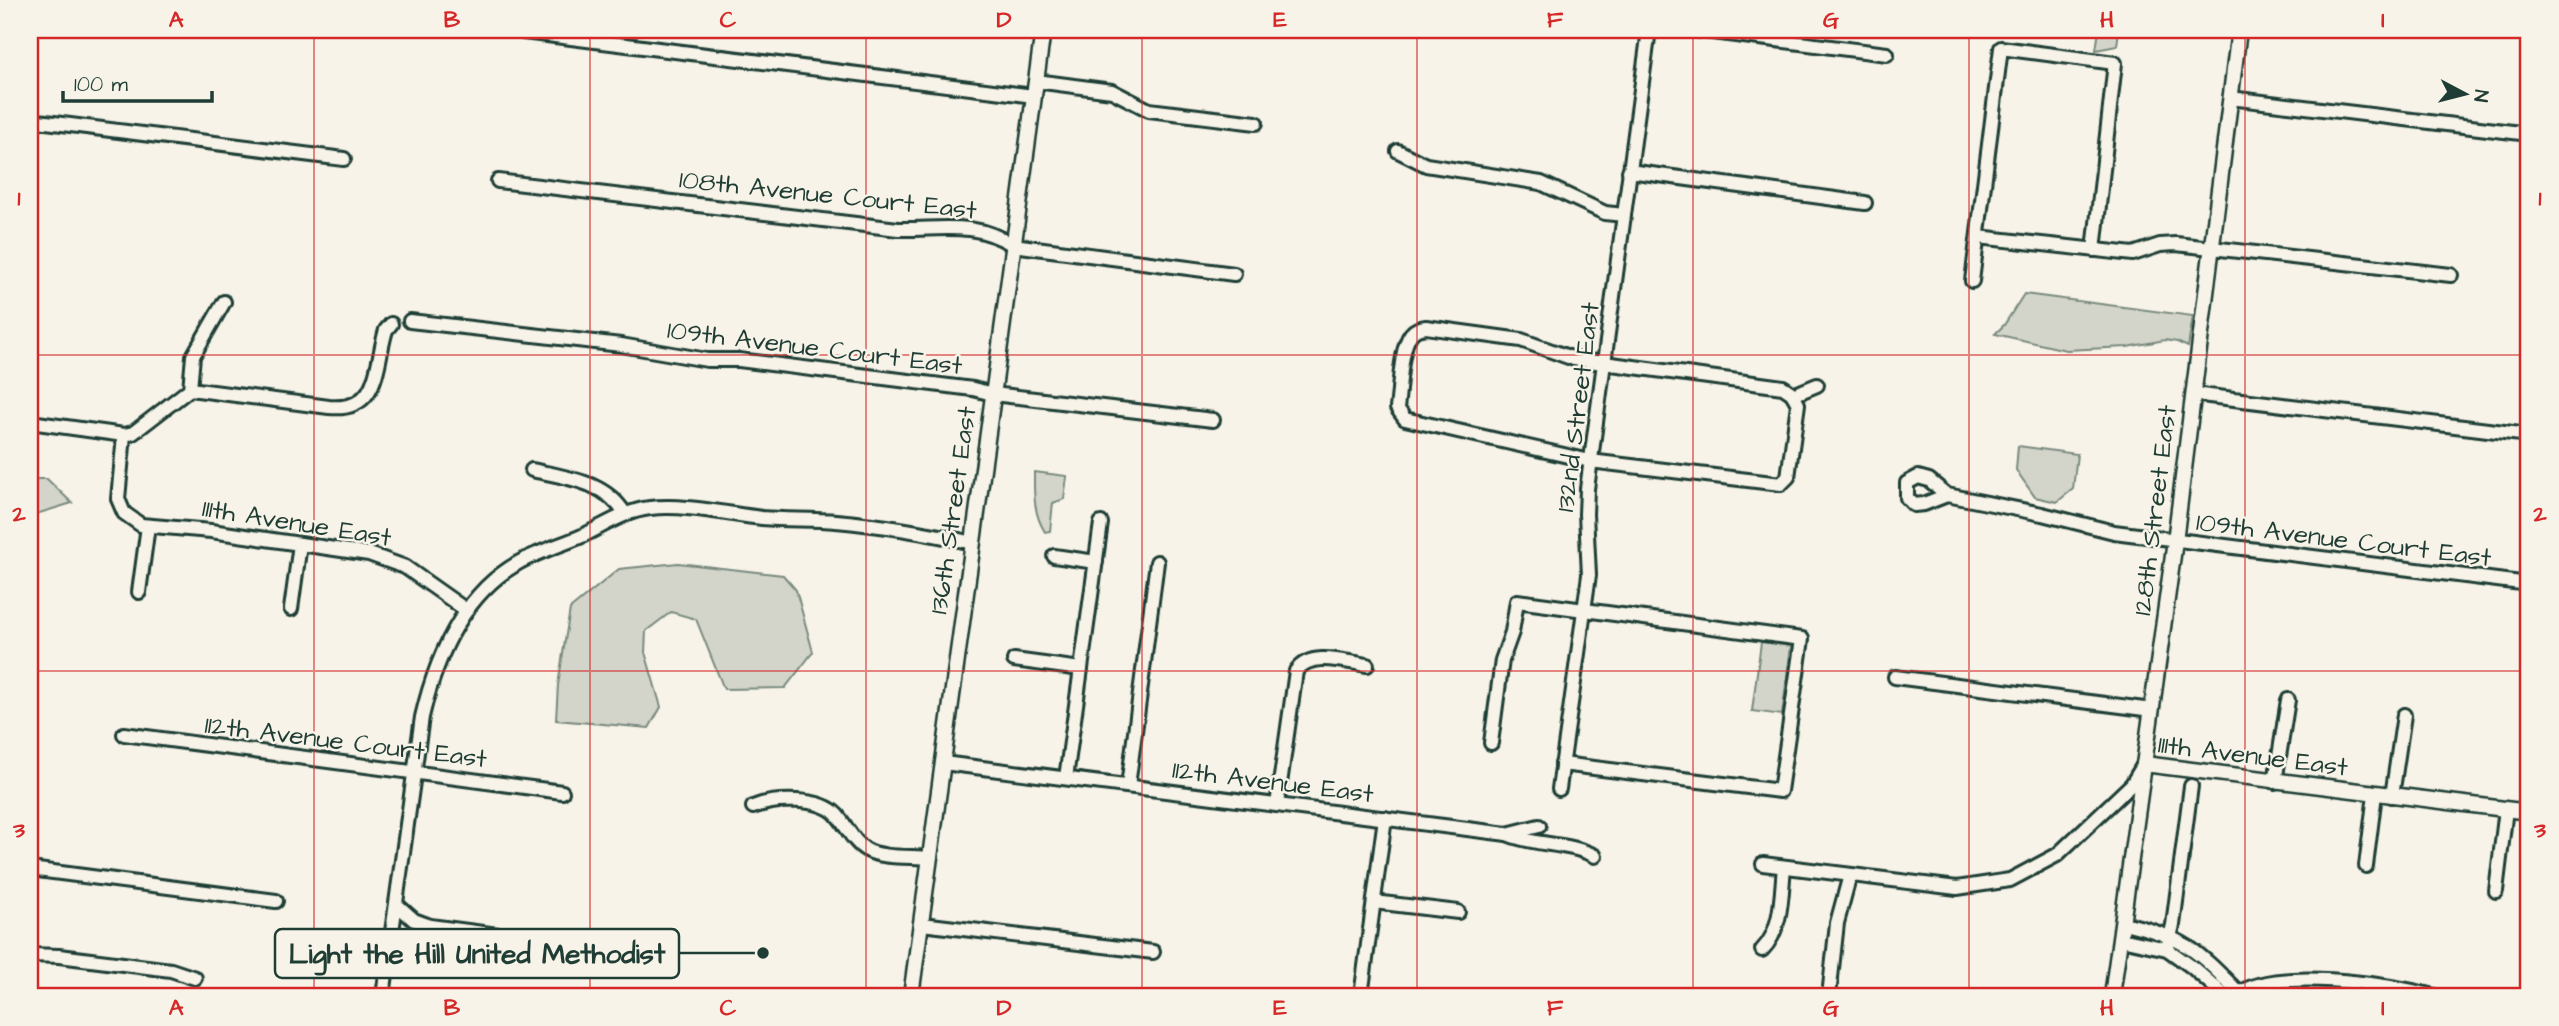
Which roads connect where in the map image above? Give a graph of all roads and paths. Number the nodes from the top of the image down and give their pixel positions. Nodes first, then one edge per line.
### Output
1 (1043, 30) edge
2 (1649, 30) edge
3 (1696, 30) edge
4 (2239, 30) edge
5 (523, 32) dead end
6 (1887, 54) dead end
7 (1035, 88) junction
8 (2230, 98) junction
9 (30, 120) edge
10 (1256, 123) dead end
11 (2529, 134) edge
12 (1398, 151) dead end
13 (344, 159) dead end
14 (1629, 171) junction
15 (498, 181) dead end
16 (1865, 203) dead end
17 (1624, 215) junction
18 (1978, 236) junction
19 (1013, 245) junction
20 (2211, 247) junction
21 (2094, 250) junction
22 (1234, 274) dead end
23 (2451, 275) dead end
24 (1972, 281) dead end
25 (224, 302) dead end
26 (410, 321) dead end
27 (391, 324) dead end
28 (1604, 362) junction
29 (1817, 385) dead end
30 (190, 389) junction
31 (993, 394) junction
32 (2193, 394) junction
33 (1793, 395) junction
34 (1213, 420) dead end
35 (30, 422) edge
36 (124, 435) junction
37 (2529, 435) edge
38 (1590, 461) junction
39 (532, 470) dead end
40 (1947, 495) dead end
41 (625, 514) junction
42 (1101, 523) dead end
43 (148, 526) junction
44 (2175, 541) junction
45 (973, 543) junction
46 (300, 544) junction
47 (1054, 556) dead end
48 (1096, 562) junction
49 (1157, 562) dead end
50 (2529, 584) edge
51 (139, 592) dead end
52 (291, 609) dead end
53 (467, 610) junction
54 (1584, 611) junction
55 (1014, 660) dead end
56 (1367, 665) dead end
57 (1081, 669) junction
58 (1895, 677) dead end
59 (2288, 700) dead end
60 (2152, 710) junction
61 (2404, 715) dead end
62 (124, 734) dead end
63 (1492, 743) dead end
64 (943, 763) junction
65 (1562, 764) junction
66 (2144, 764) junction
67 (415, 772) junction
68 (1066, 778) junction
69 (2275, 782) junction
70 (1128, 786) junction
71 (2191, 786) dead end
72 (1559, 789) dead end
73 (562, 792) dead end
74 (2375, 794) junction
75 (2392, 796) junction
76 (1277, 805) junction
77 (753, 807) dead end
78 (2506, 809) junction
79 (2529, 812) edge
80 (1385, 818) junction
81 (1539, 825) dead end
82 (1507, 834) junction
83 (1595, 856) dead end
84 (930, 858) junction
85 (1763, 864) dead end
86 (2366, 866) dead end
87 (1784, 867) junction
88 (30, 869) edge
89 (1850, 875) junction
90 (2496, 891) dead end
91 (276, 901) dead end
92 (1374, 902) junction
93 (396, 904) junction
94 (1458, 912) dead end
95 (2123, 923) junction
96 (922, 924) junction
97 (2171, 936) junction
98 (2121, 939) junction
99 (544, 941) dead end
100 (2167, 949) junction
101 (1762, 950) dead end
102 (1153, 952) dead end
103 (30, 955) edge
104 (195, 978) dead end
105 (2237, 995) edge
106 (383, 996) edge
107 (911, 996) edge
108 (1361, 996) edge
109 (1829, 996) edge
110 (2112, 996) edge
111 (2225, 996) edge
112 (2434, 996) edge

1 - 7 street, 136th Street East
2 - 14 street, 132nd Street East
3 - 6 street
4 - 8 street, 128th Street East
5 - 7 street
7 - 10 street
7 - 19 street, 136th Street East
8 - 11 street
8 - 20 street, 128th Street East
9 - 13 street
12 - 17 street
14 - 16 street
14 - 17 street, 132nd Street East
15 - 19 street, 108th Avenue Court East
17 - 28 street, 132nd Street East
18 - 21 street
18 - 21 street
18 - 24 street
19 - 22 street, 108th Avenue Court East
19 - 31 street, 136th Street East
20 - 21 street
20 - 23 street
20 - 32 street, 128th Street East
25 - 30 street
26 - 31 street, 109th Avenue Court East
27 - 30 street
28 - 33 street
28 - 38 street, 132nd Street East
28 - 38 street
29 - 33 street
30 - 36 street
31 - 34 street, 109th Avenue Court East
31 - 45 street, 136th Street East
32 - 37 street
32 - 44 street, 128th Street East
33 - 38 street
35 - 36 street
36 - 43 street
38 - 54 street, 132nd Street East
39 - 41 street
40 - 44 street, 109th Avenue Court East
41 - 45 street
41 - 53 street
42 - 48 street
43 - 46 street, 111th Avenue East
43 - 51 street
44 - 50 street, 109th Avenue Court East
44 - 60 street, 128th Street East
45 - 64 street, 136th Street East
46 - 52 street
46 - 53 street, 111th Avenue East
47 - 48 street
48 - 57 street
49 - 70 street
53 - 67 street
54 - 63 street
54 - 65 street, 132nd Street East
54 - 65 street
55 - 57 street
56 - 76 street
57 - 68 street
58 - 60 street
59 - 69 street
60 - 66 street, 128th Street East
61 - 75 street
62 - 67 street, 112th Avenue Court East
64 - 68 street, 112th Avenue East
64 - 84 street, 136th Street East
65 - 72 street, 132nd Street East
66 - 69 street, 111th Avenue East
66 - 89 street, 111th Avenue East
66 - 95 street, 128th Street East
67 - 73 street, 112th Avenue Court East
67 - 93 street
68 - 70 street, 112th Avenue East
69 - 74 street, 111th Avenue East
70 - 76 street, 112th Avenue East
71 - 97 street
74 - 75 street, 111th Avenue East
74 - 86 street
75 - 78 street, 111th Avenue East
76 - 80 street, 112th Avenue East
77 - 84 street
78 - 79 street, 111th Avenue East
78 - 90 street
80 - 82 street, 112th Avenue East
80 - 92 street
81 - 82 street
82 - 83 street, 112th Avenue East
84 - 96 street, 136th Street East
85 - 87 street, 111th Avenue East
87 - 89 street, 111th Avenue East
87 - 101 street
88 - 91 street
89 - 109 street
92 - 94 street
92 - 108 street
93 - 99 street
93 - 106 street
95 - 97 street
95 - 98 street, 128th Street East
96 - 102 street
96 - 107 street, 136th Street East
97 - 100 street
97 - 105 street
98 - 100 street
98 - 110 street, 128th Street East
100 - 111 street
103 - 104 street
105 - 112 street

